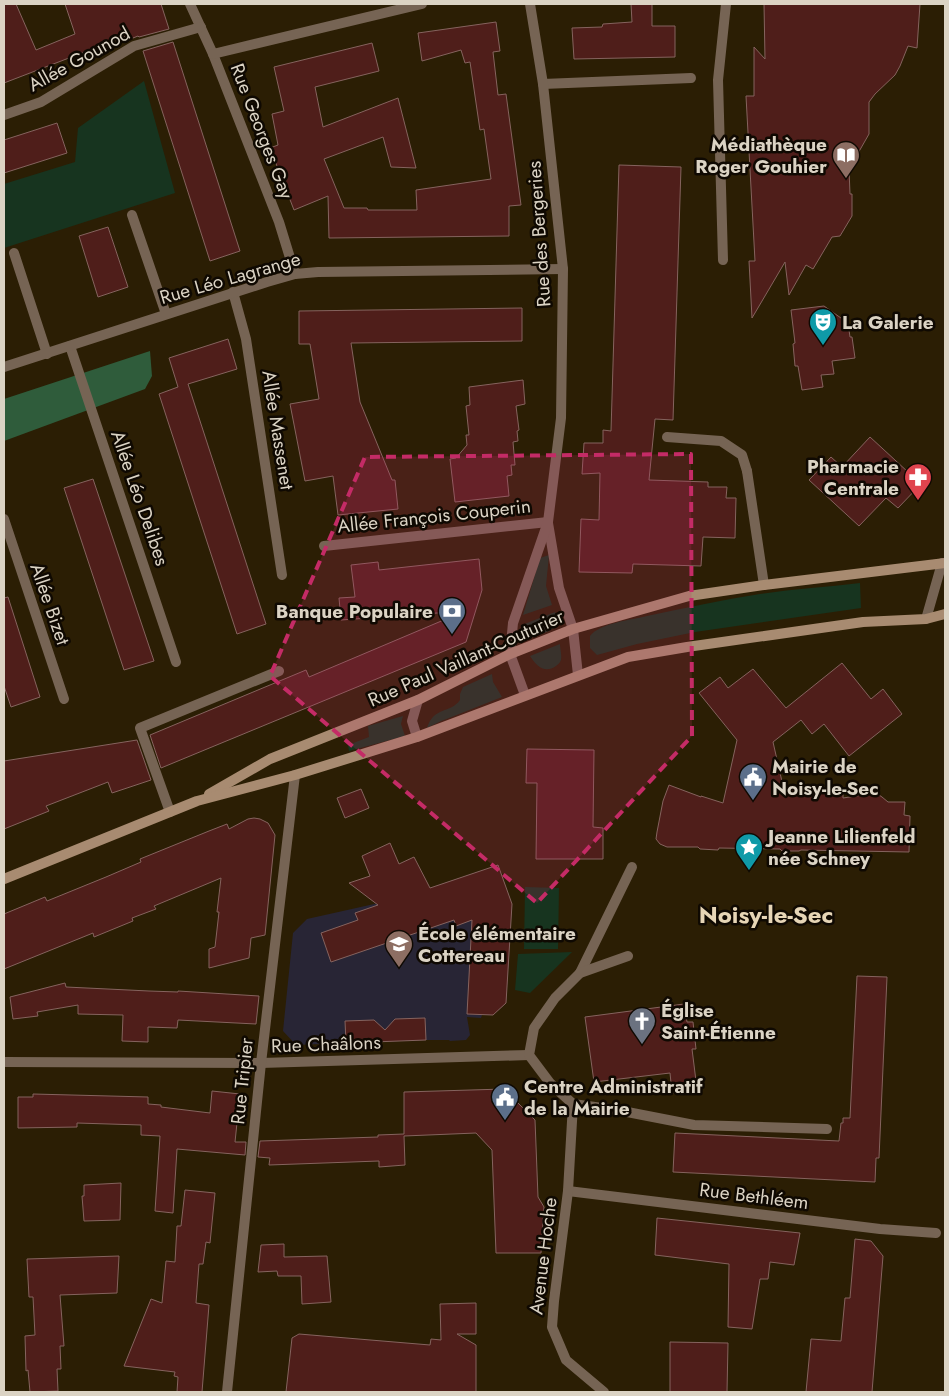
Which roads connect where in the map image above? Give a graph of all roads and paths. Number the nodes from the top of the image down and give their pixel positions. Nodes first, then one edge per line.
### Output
1 (190, 4) edge
2 (422, 4) edge
3 (530, 4) edge
4 (726, 4) edge
5 (201, 28) junction
6 (213, 54) junction
7 (691, 78) dead end
8 (543, 84) junction
9 (4, 115) edge
10 (132, 215) dead end
11 (14, 253) dead end
12 (723, 260) dead end
13 (563, 269) junction
14 (294, 274) junction
15 (233, 292) junction
16 (166, 314) junction
17 (70, 346) junction
18 (47, 354) junction
19 (4, 367) edge
20 (667, 437) dead end
21 (4, 519) edge
22 (548, 522) junction
23 (324, 546) dead end
24 (944, 563) edge
25 (282, 575) dead end
26 (764, 585) junction
27 (945, 614) edge
28 (926, 619) junction
29 (574, 629) junction
30 (510, 654) junction
31 (176, 662) dead end
32 (279, 671) dead end
33 (578, 675) junction
34 (525, 695) junction
35 (64, 699) dead end
36 (418, 700) junction
37 (417, 738) junction
38 (295, 775) junction
39 (198, 801) junction
40 (170, 812) junction
41 (632, 867) dead end
42 (4, 879) edge
43 (628, 956) dead end
44 (580, 973) junction
45 (529, 1055) junction
46 (4, 1062) edge
47 (261, 1063) junction
48 (573, 1104) junction
49 (827, 1129) dead end
50 (568, 1191) junction
51 (936, 1233) dead end
52 (227, 1392) edge
53 (604, 1392) edge

1 - 5 street, Rue Georges Gay
2 - 6 street
3 - 8 street, Rue des Bergeries
4 - 12 street
5 - 6 street, Rue Georges Gay
5 - 9 street, Allée Gounod
6 - 14 street, Rue Georges Gay
7 - 8 street
8 - 13 street, Rue des Bergeries
10 - 16 street
11 - 18 street
13 - 14 street, Rue Léo Lagrange
13 - 22 street, Rue des Bergeries
14 - 15 street, Rue Léo Lagrange
15 - 16 street, Rue Léo Lagrange
15 - 25 street, Allée Massenet
16 - 17 street, Rue Léo Lagrange
17 - 18 street, Rue Léo Lagrange
17 - 31 street, Allée Léo Delibes
18 - 19 street, Rue Léo Lagrange
20 - 26 street
21 - 35 street, Allée Bizet
22 - 23 street, Allée François Couperin
22 - 29 street, Rue des Bergeries
22 - 30 street, Rue des Bergeries
24 - 26 main road, Rue Paul Vaillant-Couturier
24 - 28 street
26 - 29 main road, Rue Paul Vaillant-Couturier
27 - 28 main road, Rue Paul Vaillant-Couturier
28 - 33 main road, Rue Paul Vaillant-Couturier
29 - 30 main road, Rue Paul Vaillant-Couturier
29 - 33 street, Rue des Bergeries
30 - 34 street, Rue des Bergeries
30 - 36 main road, Rue Paul Vaillant-Couturier
32 - 40 street
33 - 34 main road, Rue Paul Vaillant-Couturier
34 - 37 main road, Rue Paul Vaillant-Couturier
36 - 37 street
36 - 39 main road, Rue Paul Vaillant-Couturier
37 - 38 main road, Rue Paul Vaillant-Couturier
38 - 39 main road, Rue Paul Vaillant-Couturier
38 - 47 street, Rue Tripier
39 - 40 main road, Rue Paul Vaillant-Couturier
40 - 42 main road, Rue Paul Vaillant-Couturier
41 - 44 street
43 - 44 street
44 - 45 street
45 - 47 street, Rue Chaâlons
45 - 48 street
46 - 47 street, Rue Chaâlons
47 - 52 street, Rue Tripier
48 - 49 street
48 - 50 street, Avenue Hoche
50 - 51 street, Rue Bethléem
50 - 53 street, Avenue Hoche

